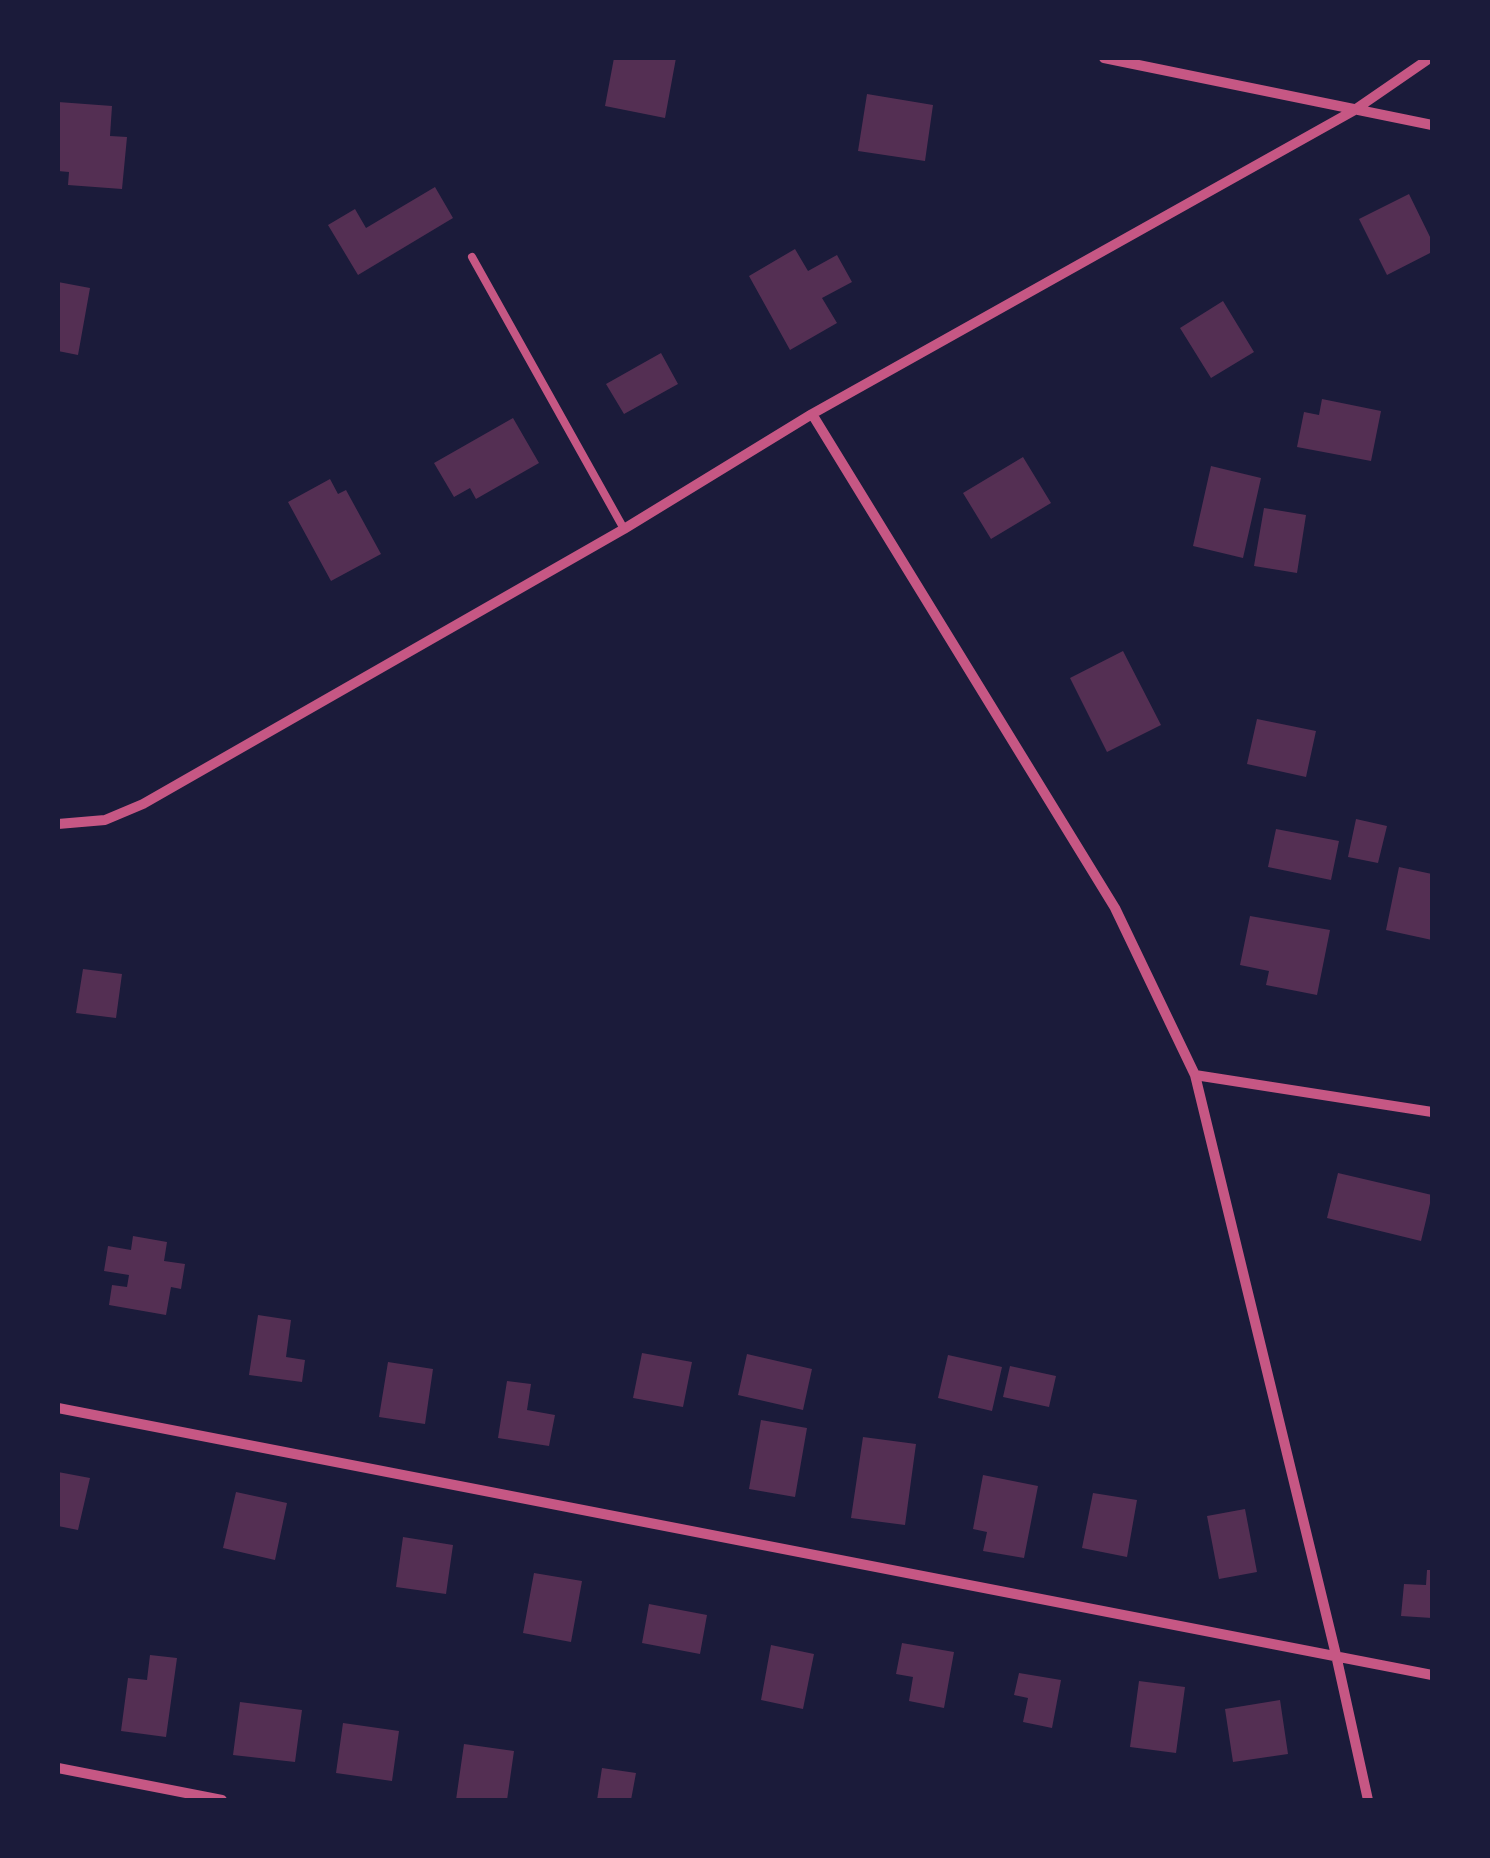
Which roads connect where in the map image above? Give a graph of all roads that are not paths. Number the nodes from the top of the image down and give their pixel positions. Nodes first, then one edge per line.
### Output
1 (1104, 58) edge
2 (1430, 58) edge
3 (1353, 110) junction
4 (1432, 125) edge
5 (472, 257) dead end
6 (812, 414) junction
7 (624, 528) junction
8 (58, 824) edge
9 (1195, 1074) junction
10 (1432, 1112) edge
11 (58, 1408) edge
12 (1336, 1655) junction
13 (1432, 1674) edge
14 (58, 1768) edge
15 (222, 1800) edge
16 (1368, 1800) edge

1 - 3 street
2 - 3 street
3 - 4 street
3 - 6 street
5 - 7 lane
6 - 7 street
6 - 9 street
7 - 8 street
9 - 10 street
9 - 12 street
11 - 12 street
12 - 13 street
12 - 16 street
14 - 15 street

